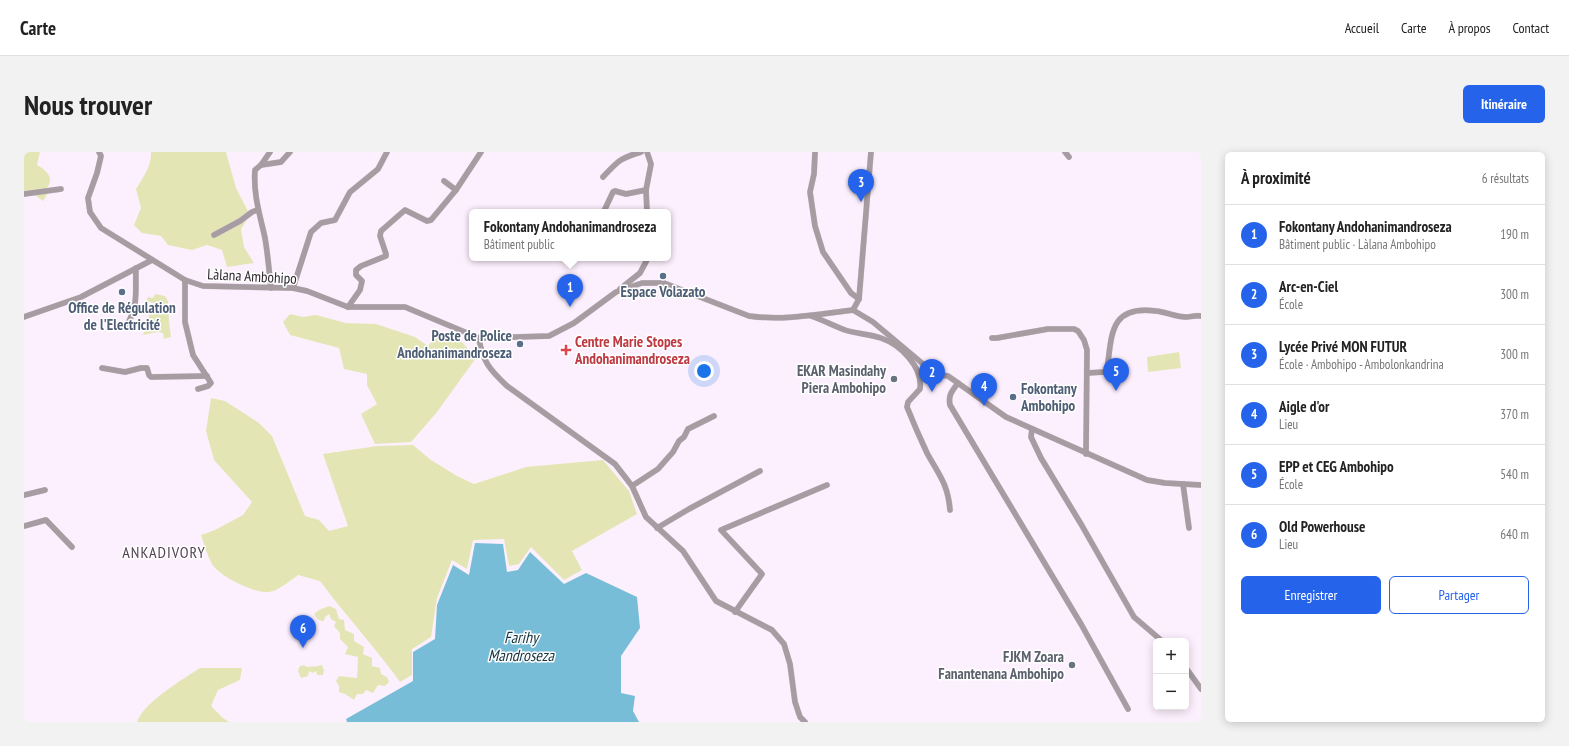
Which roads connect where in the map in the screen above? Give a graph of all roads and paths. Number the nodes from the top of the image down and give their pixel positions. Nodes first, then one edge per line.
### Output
1 (99, 152) edge
2 (270, 152) edge
3 (290, 152) edge
4 (387, 152) edge
5 (481, 152) edge
6 (641, 152) edge
7 (647, 152) edge
8 (815, 152) edge
9 (871, 152) edge
10 (1065, 152) edge
11 (1069, 157) dead end
12 (261, 165) junction
13 (604, 177) dead end
14 (444, 181) dead end
15 (61, 189) dead end
16 (456, 190) junction
17 (646, 190) junction
18 (24, 194) edge
19 (605, 209) edge
20 (647, 209) edge
21 (257, 210) junction
22 (214, 235) dead end
23 (152, 260) junction
24 (646, 261) edge
25 (136, 268) junction
26 (185, 280) junction
27 (271, 288) junction
28 (293, 288) junction
29 (616, 292) junction
30 (859, 299) junction
31 (348, 307) junction
32 (853, 310) junction
33 (809, 315) junction
34 (1201, 316) edge
35 (24, 317) edge
36 (127, 325) dead end
37 (479, 338) junction
38 (992, 338) dead end
39 (102, 368) dead end
40 (1087, 373) junction
41 (207, 376) junction
42 (958, 383) junction
43 (198, 389) dead end
44 (714, 416) dead end
45 (1032, 429) junction
46 (1086, 454) junction
47 (760, 471) dead end
48 (1183, 484) junction
49 (827, 485) dead end
50 (1201, 485) edge
51 (632, 486) junction
52 (44, 490) dead end
53 (24, 495) edge
54 (950, 510) dead end
55 (24, 526) edge
56 (657, 528) junction
57 (1188, 528) dead end
58 (72, 548) dead end
59 (735, 612) junction
60 (1158, 638) edge
61 (1189, 672) edge
62 (1201, 689) edge
63 (1128, 709) dead end
64 (805, 722) edge

1 - 23 street, Làlana Ambohipo
2 - 12 street
3 - 12 street
4 - 28 street
5 - 16 street
6 - 13 street
7 - 17 street
8 - 30 street
9 - 30 street
10 - 11 street
12 - 21 street
14 - 16 street
15 - 18 street
16 - 31 street
17 - 19 street
17 - 20 street
21 - 22 street
21 - 27 street
23 - 25 street
23 - 26 street, Làlana Ambohipo
24 - 29 street
25 - 35 street
25 - 36 street
26 - 27 street, Làlana Ambohipo
26 - 41 street
27 - 28 street, Làlana Ambohipo
28 - 31 street, Làlana Ambohipo
29 - 33 street, Làlana Ambohipo
29 - 37 street, Làlana Ambohipo
30 - 32 street
31 - 37 street, Làlana Ambohipo
32 - 33 street, Làlana Ambohipo
32 - 42 street
33 - 54 street
34 - 40 street
37 - 51 street
38 - 40 street
39 - 41 street
40 - 46 street
41 - 43 street
42 - 45 street
42 - 63 street
44 - 51 street
45 - 46 street
45 - 60 street
46 - 48 street
47 - 56 street
48 - 50 street
48 - 57 street
49 - 59 street
51 - 56 street
52 - 53 street
55 - 58 street
56 - 59 street
59 - 64 street
61 - 62 street

